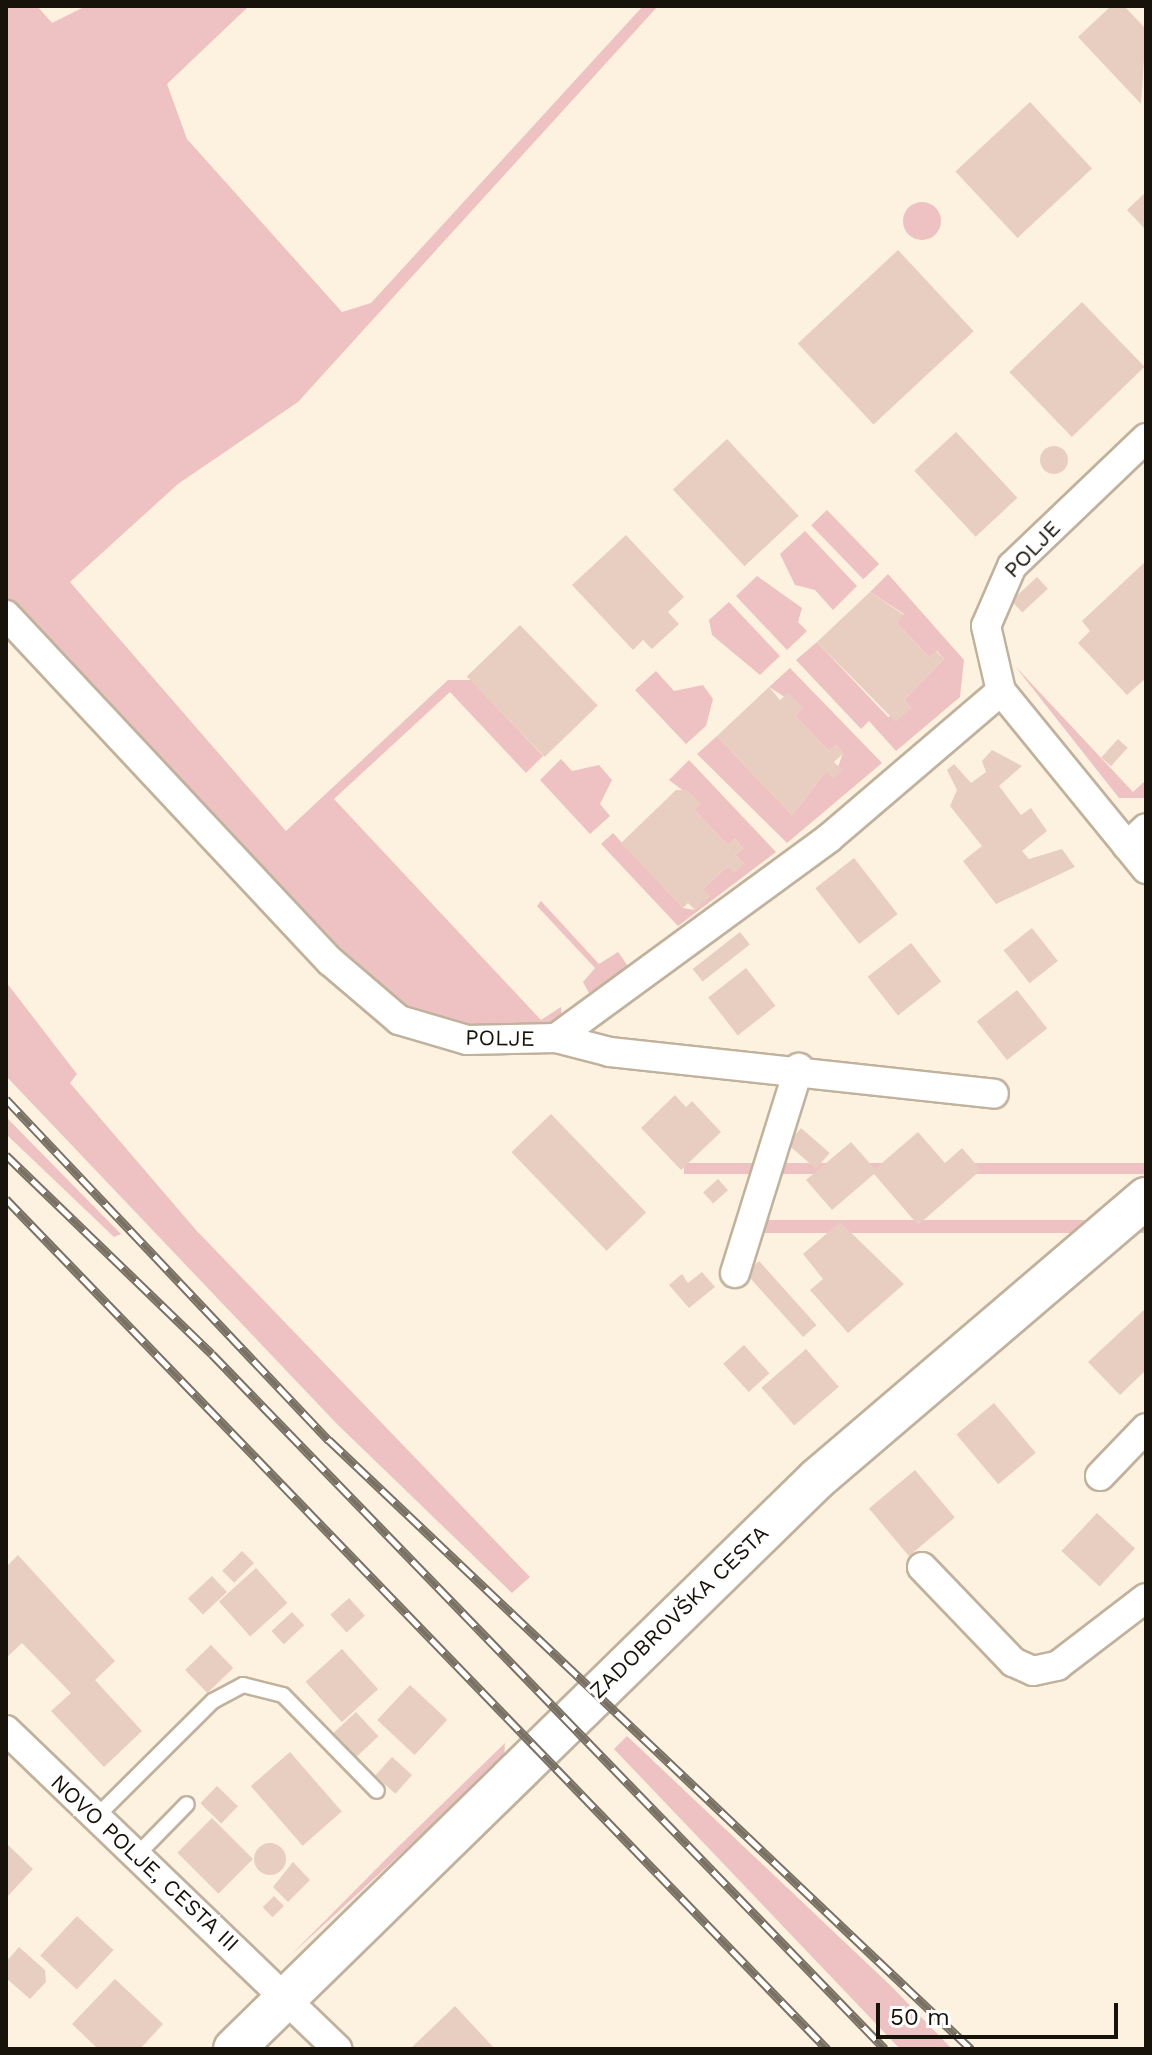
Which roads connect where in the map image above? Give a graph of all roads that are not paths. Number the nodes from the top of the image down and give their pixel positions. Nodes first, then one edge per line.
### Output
1 (1146, 438) edge
2 (6, 615) edge
3 (1001, 691) junction
4 (1136, 837) edge
5 (1146, 869) edge
6 (556, 1038) junction
7 (799, 1068) junction
8 (994, 1094) dead end
9 (1146, 1198) edge
10 (735, 1273) dead end
11 (1146, 1428) edge
12 (1100, 1476) dead end
13 (922, 1567) dead end
14 (1146, 1598) edge
15 (6, 1730) edge
16 (377, 1791) dead end
17 (187, 1804) dead end
18 (96, 1817) junction
19 (137, 1855) junction
20 (285, 1995) junction
21 (234, 2049) edge
22 (337, 2049) edge

1 - 3 street, POLJE
2 - 6 street, POLJE
3 - 4 street, POLJE
3 - 6 street, POLJE
4 - 5 street, POLJE
6 - 7 street
7 - 8 street
7 - 10 street
9 - 20 main road, ZADOBROVŠKA CESTA
11 - 12 street
13 - 14 street
15 - 18 street, NOVO POLJE, CESTA III
16 - 18 lane
17 - 19 lane
18 - 19 street, NOVO POLJE, CESTA III
19 - 20 street, NOVO POLJE, CESTA III
20 - 21 main road, ZADOBROVŠKA CESTA
20 - 22 street, NOVO POLJE, CESTA III

